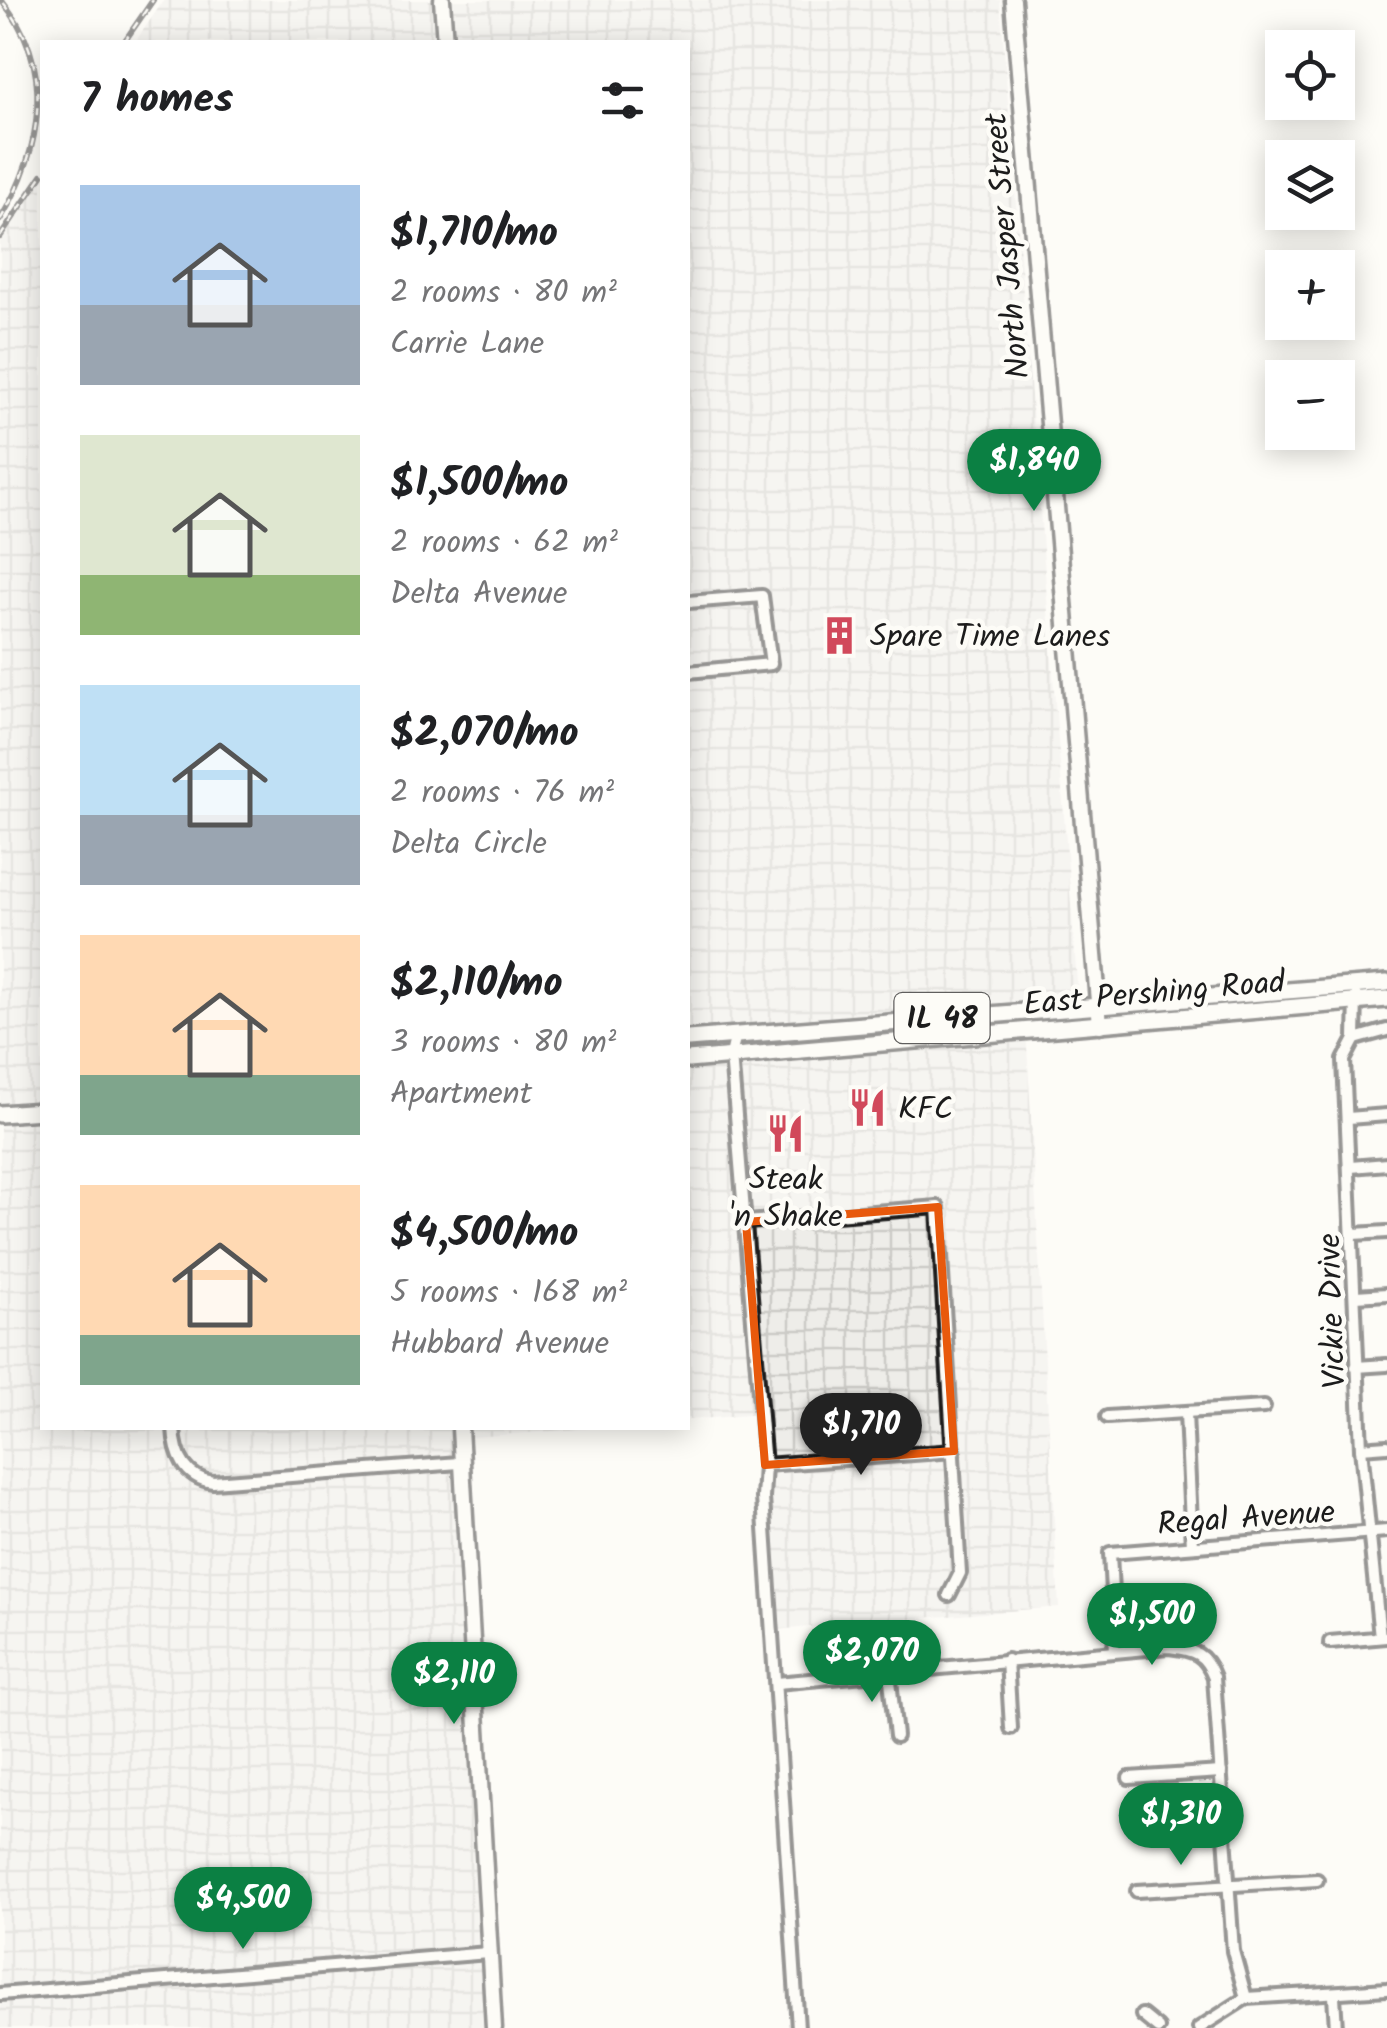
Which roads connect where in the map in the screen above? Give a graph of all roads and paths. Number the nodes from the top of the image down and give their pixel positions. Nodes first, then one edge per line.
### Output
1 (442, 0) edge
2 (1012, 0) edge
3 (445, 40) edge
4 (690, 602) edge
5 (690, 672) edge
6 (1387, 982) edge
7 (1356, 985) junction
8 (1387, 999) edge
9 (1356, 1002) junction
10 (1098, 1005) junction
11 (1100, 1024) junction
12 (1387, 1030) edge
13 (736, 1034) junction
14 (1355, 1038) junction
15 (690, 1039) edge
16 (731, 1055) junction
17 (690, 1060) edge
18 (40, 1111) edge
19 (0, 1114) edge
20 (1387, 1115) edge
21 (1348, 1118) junction
22 (1387, 1164) edge
23 (1351, 1167) junction
24 (746, 1222) junction
25 (1387, 1232) edge
26 (1354, 1234) junction
27 (1387, 1294) edge
28 (1356, 1296) junction
29 (1387, 1365) edge
30 (1356, 1367) junction
31 (1264, 1406) dead end
32 (1186, 1412) junction
33 (1107, 1418) dead end
34 (174, 1430) edge
35 (460, 1430) edge
36 (1387, 1446) edge
37 (1361, 1448) junction
38 (954, 1451) junction
39 (459, 1463) junction
40 (765, 1466) junction
41 (1387, 1531) edge
42 (1369, 1532) junction
43 (1192, 1546) junction
44 (949, 1595) dead end
45 (1384, 1637) edge
46 (1330, 1642) dead end
47 (1115, 1650) junction
48 (1008, 1660) junction
49 (889, 1670) junction
50 (777, 1683) junction
51 (1011, 1728) dead end
52 (896, 1736) dead end
53 (1222, 1772) junction
54 (1130, 1778) dead end
55 (1317, 1880) dead end
56 (1228, 1886) junction
57 (1137, 1891) dead end
58 (488, 1953) junction
59 (1387, 1989) edge
60 (0, 1994) edge
61 (1334, 1996) junction
62 (1246, 1998) junction
63 (1142, 2015) dead end
64 (494, 2028) edge
65 (798, 2028) edge
66 (1158, 2028) edge
67 (1199, 2028) edge
68 (1336, 2028) edge

1 - 3 street
2 - 10 street, North Jasper Street
4 - 5 street
6 - 7 main road, East Pershing Road / IL 48
7 - 9 street, Vickie Drive
7 - 10 main road, East Pershing Road / IL 48
8 - 9 main road, East Pershing Road / IL 48
9 - 11 main road, East Pershing Road / IL 48
9 - 14 street, Vickie Drive
10 - 11 street, North Jasper Street
10 - 13 main road, East Pershing Road / IL 48
11 - 16 main road, East Pershing Road / IL 48
12 - 14 street
13 - 15 main road, East Pershing Road / IL 48
13 - 16 street
14 - 21 street, Vickie Drive
16 - 17 main road, East Pershing Road / IL 48
16 - 24 street
18 - 19 main road
20 - 21 street
21 - 23 street, Vickie Drive
22 - 23 street
23 - 26 street, Vickie Drive
24 - 38 street
24 - 40 street
25 - 26 street
26 - 28 street, Vickie Drive
27 - 28 street
28 - 30 street, Vickie Drive
29 - 30 street
30 - 37 street, Vickie Drive
31 - 32 street
32 - 33 street
32 - 43 street
34 - 39 street
35 - 39 street
36 - 37 street
37 - 42 street, Vickie Drive
38 - 40 street
38 - 44 street
39 - 58 street
40 - 50 street
41 - 42 street, Regal Avenue
42 - 43 street, Regal Avenue
42 - 45 street, Vickie Drive
43 - 47 street, Regal Avenue
45 - 46 street
47 - 48 street
47 - 53 street
48 - 49 street
48 - 51 street
49 - 50 street
49 - 52 street
50 - 65 street
53 - 54 street
53 - 56 street
55 - 56 street
56 - 57 street
56 - 62 street
58 - 60 street
58 - 64 street
59 - 61 street
61 - 62 street
61 - 68 street
62 - 67 street
63 - 66 street

